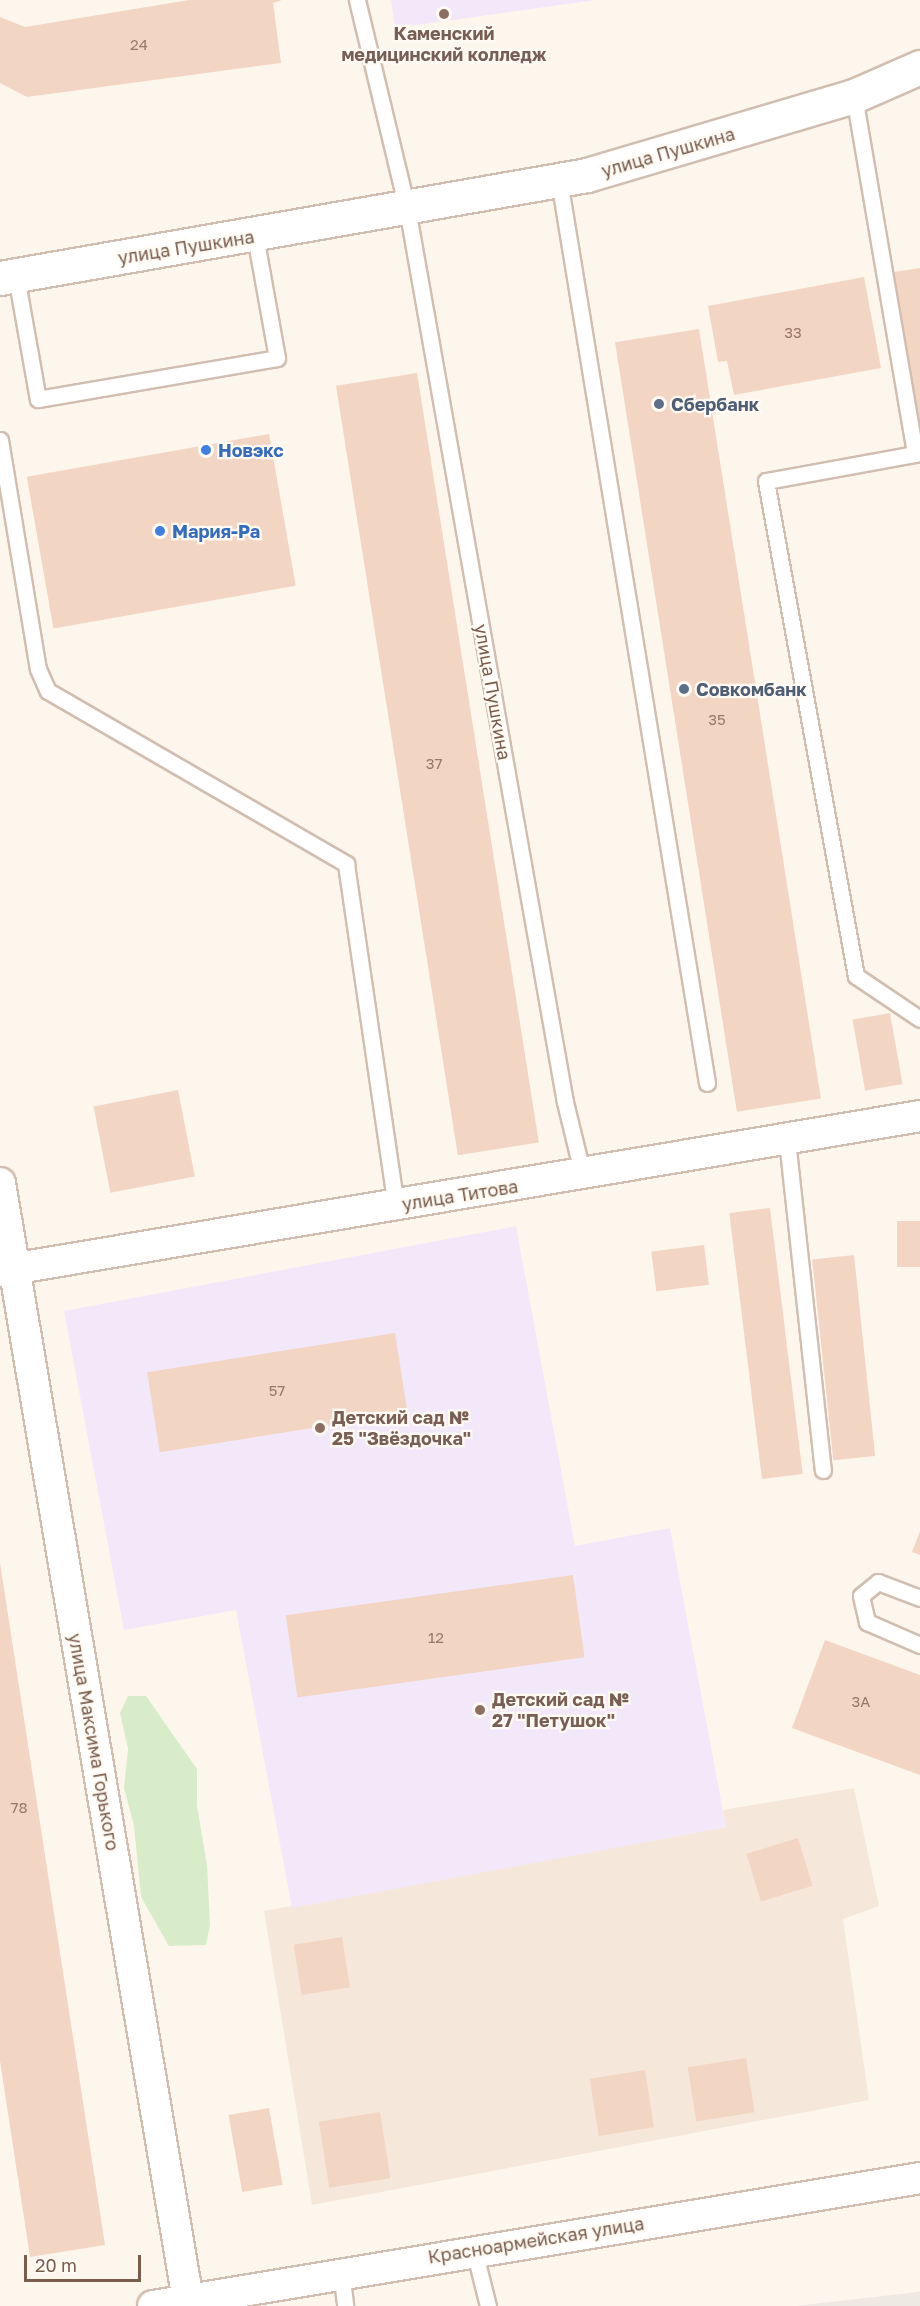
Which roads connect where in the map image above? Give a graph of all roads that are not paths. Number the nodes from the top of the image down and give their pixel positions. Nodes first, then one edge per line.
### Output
1 (357, 0) edge
2 (920, 67) edge
3 (854, 96) junction
4 (559, 180) junction
5 (407, 208) junction
6 (255, 236) junction
7 (8, 277) edge
8 (0, 440) edge
9 (920, 1019) edge
10 (707, 1083) dead end
11 (920, 1116) edge
12 (787, 1140) junction
13 (583, 1176) junction
14 (0, 1184) edge
15 (396, 1206) junction
16 (7, 1270) edge
17 (823, 1470) dead end
18 (920, 1598) edge
19 (920, 1645) edge
20 (920, 2178) edge
21 (474, 2250) junction
22 (341, 2271) junction
23 (188, 2301) junction
24 (153, 2306) edge
25 (345, 2306) edge
26 (488, 2306) edge

1 - 5 lane, улица Пушкина
2 - 3 street, улица Пушкина
3 - 4 street, улица Пушкина
3 - 9 lane
4 - 5 street, улица Пушкина
4 - 10 lane
5 - 6 street, улица Пушкина
5 - 13 lane, улица Пушкина
6 - 7 street, улица Пушкина
6 - 7 lane
8 - 15 lane
11 - 12 street, улица Титова
12 - 13 street, улица Титова
12 - 17 lane
13 - 15 street, улица Титова
14 - 16 street, улица Максима Горького
15 - 16 street, улица Титова
16 - 23 street, улица Максима Горького
18 - 19 lane
20 - 21 street, Красноармейская улица
21 - 22 street, Красноармейская улица
21 - 26 lane
22 - 23 street, Красноармейская улица
22 - 25 lane
23 - 24 street, Красноармейская улица

